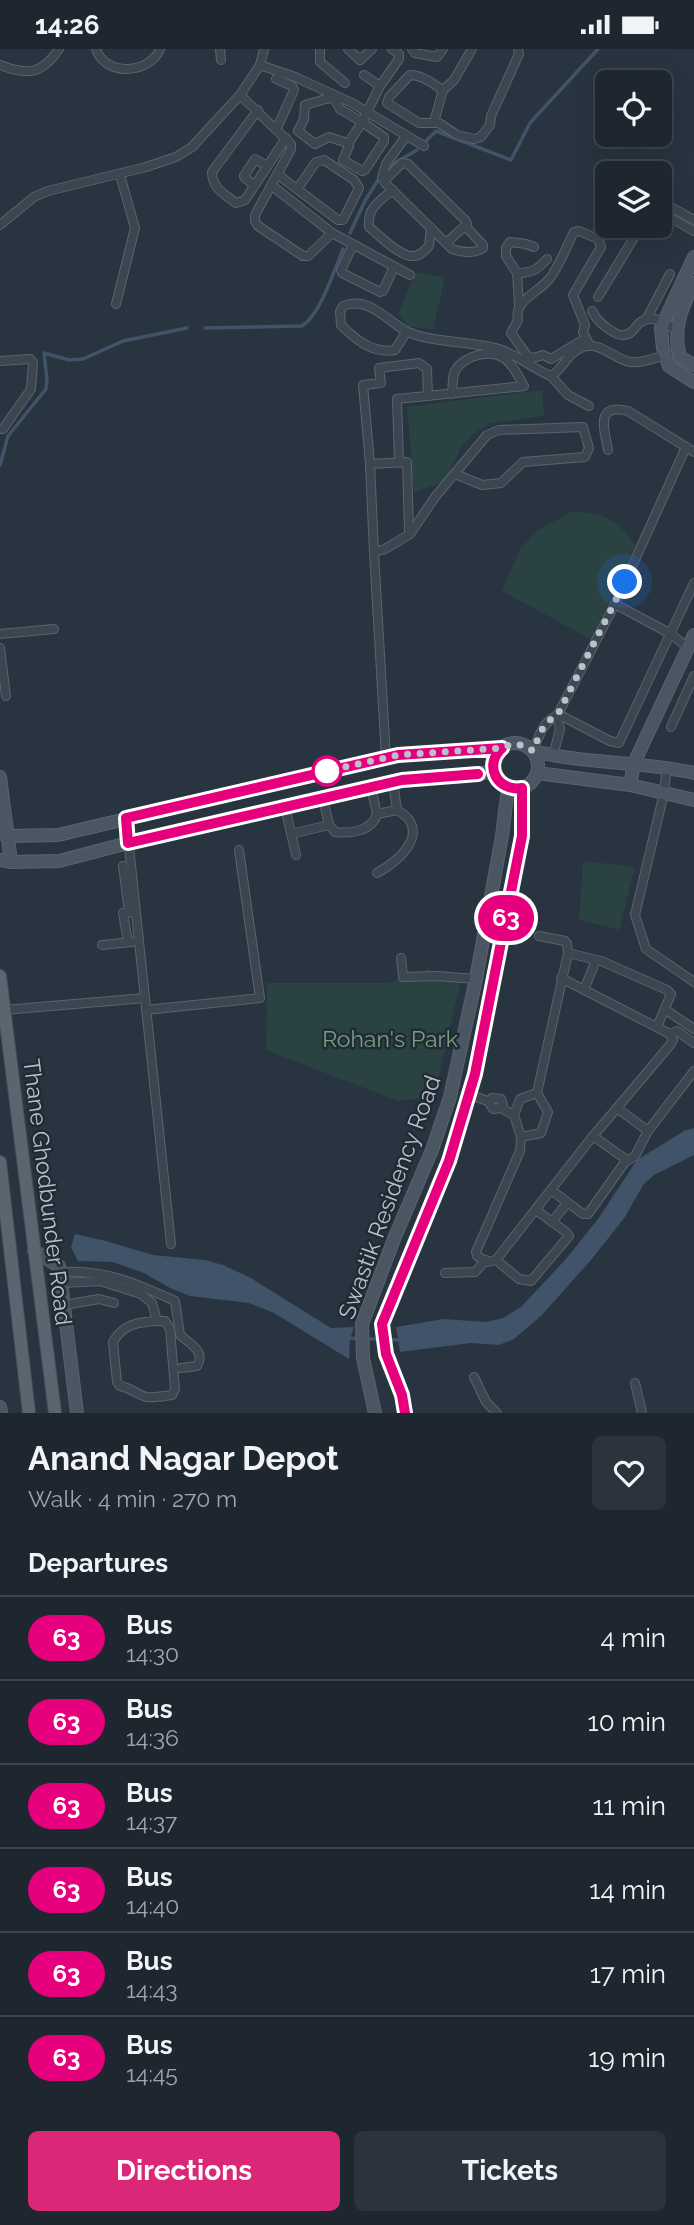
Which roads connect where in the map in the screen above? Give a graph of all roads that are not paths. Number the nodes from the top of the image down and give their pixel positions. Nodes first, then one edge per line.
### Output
1 (60, 49) edge
2 (96, 49) edge
3 (160, 49) edge
4 (220, 49) edge
5 (264, 49) edge
6 (320, 49) edge
7 (348, 49) edge
8 (372, 49) edge
9 (392, 49) edge
10 (412, 49) edge
11 (443, 49) edge
12 (472, 49) edge
13 (518, 49) edge
14 (221, 60) dead end
15 (0, 65) edge
16 (260, 65) junction
17 (364, 75) dead end
18 (293, 82) junction
19 (345, 83) dead end
20 (380, 86) junction
21 (443, 90) junction
22 (240, 95) junction
23 (258, 110) junction
24 (367, 112) junction
25 (403, 114) junction
26 (362, 122) junction
27 (435, 122) junction
28 (277, 128) junction
29 (395, 129) junction
30 (406, 136) junction
31 (286, 138) junction
32 (348, 144) junction
33 (424, 146) dead end
34 (267, 166) junction
35 (120, 174) junction
36 (277, 174) junction
37 (384, 181) junction
38 (254, 185) junction
39 (271, 185) junction
40 (298, 188) junction
41 (393, 191) junction
42 (672, 208) edge
43 (672, 219) edge
44 (694, 220) edge
45 (467, 224) junction
46 (0, 225) edge
47 (431, 228) junction
48 (694, 231) edge
49 (332, 233) junction
50 (634, 238) edge
51 (446, 243) junction
52 (354, 245) junction
53 (534, 247) dead end
54 (694, 257) edge
55 (548, 259) dead end
56 (394, 267) junction
57 (517, 273) junction
58 (531, 273) junction
59 (670, 274) dead end
60 (410, 275) dead end
61 (547, 281) junction
62 (694, 283) edge
63 (598, 297) dead end
64 (116, 304) dead end
65 (519, 305) junction
66 (592, 311) dead end
67 (648, 319) junction
68 (663, 322) junction
69 (676, 330) junction
70 (407, 331) junction
71 (588, 342) junction
72 (568, 352) junction
73 (678, 352) junction
74 (0, 361) edge
75 (667, 361) junction
76 (694, 365) edge
77 (551, 376) junction
78 (694, 382) edge
79 (452, 394) junction
80 (428, 396) junction
81 (589, 406) dead end
82 (0, 429) edge
83 (690, 449) edge
84 (608, 450) dead end
85 (399, 462) junction
86 (370, 464) junction
87 (455, 474) junction
88 (410, 534) junction
89 (374, 552) junction
90 (694, 583) edge
91 (615, 604) junction
92 (54, 629) dead end
93 (0, 634) edge
94 (671, 634) junction
95 (694, 635) edge
96 (688, 648) junction
97 (0, 649) edge
98 (694, 676) edge
99 (690, 695) edge
100 (6, 696) dead end
101 (558, 715) junction
102 (671, 727) dead end
103 (502, 748) junction
104 (533, 751) junction
105 (553, 756) junction
106 (386, 758) junction
107 (634, 763) junction
108 (667, 767) junction
109 (493, 772) junction
110 (537, 773) junction
111 (694, 773) edge
112 (0, 777) edge
113 (393, 782) junction
114 (630, 785) junction
115 (371, 786) junction
116 (508, 788) junction
117 (522, 788) junction
118 (664, 793) junction
119 (323, 798) junction
120 (694, 800) edge
121 (285, 807) junction
122 (397, 810) junction
123 (377, 814) junction
124 (126, 818) junction
125 (329, 825) junction
126 (291, 834) junction
127 (4, 835) edge
128 (128, 843) junction
129 (239, 850) dead end
130 (296, 855) dead end
131 (6, 861) edge
132 (123, 866) dead end
133 (377, 873) dead end
134 (132, 912) junction
135 (539, 936) dead end
136 (139, 941) junction
137 (128, 942) junction
138 (102, 945) dead end
139 (568, 953) junction
140 (401, 958) dead end
141 (596, 960) junction
142 (0, 977) edge
143 (561, 978) junction
144 (476, 979) junction
145 (694, 982) edge
146 (584, 990) junction
147 (145, 998) junction
148 (4, 1010) junction
149 (146, 1010) junction
150 (666, 1010) junction
151 (657, 1027) junction
152 (694, 1029) edge
153 (670, 1034) junction
154 (694, 1043) edge
155 (694, 1071) edge
156 (455, 1076) junction
157 (473, 1081) junction
158 (537, 1093) junction
159 (450, 1097) junction
160 (468, 1098) junction
161 (520, 1099) junction
162 (502, 1105) junction
163 (617, 1108) junction
164 (514, 1115) junction
165 (648, 1131) junction
166 (593, 1136) junction
167 (522, 1137) junction
168 (436, 1138) junction
169 (454, 1145) junction
170 (0, 1162) edge
171 (625, 1162) junction
172 (551, 1190) junction
173 (567, 1203) junction
174 (536, 1210) junction
175 (552, 1222) junction
176 (171, 1244) dead end
177 (34, 1251) junction
178 (496, 1260) junction
179 (486, 1261) junction
180 (445, 1273) dead end
181 (61, 1278) junction
182 (88, 1281) junction
183 (89, 1300) junction
184 (114, 1303) dead end
185 (64, 1304) junction
186 (157, 1321) junction
187 (181, 1368) dead end
188 (474, 1377) dead end
189 (635, 1383) dead end
190 (0, 1407) edge
191 (1, 1413) edge
192 (29, 1413) edge
193 (55, 1413) edge
194 (77, 1413) edge
195 (375, 1413) edge
196 (405, 1413) edge
197 (497, 1413) edge
198 (642, 1413) edge

1 - 15 street
2 - 3 street
4 - 14 street
5 - 16 street
6 - 19 street
7 - 8 street
9 - 20 street
10 - 11 street
12 - 21 street
13 - 27 street
16 - 18 street
16 - 22 street
17 - 20 street
18 - 24 street
18 - 28 street
20 - 24 street
21 - 25 street
21 - 27 street
22 - 23 street
22 - 35 street
23 - 28 street
23 - 38 street
24 - 26 street
24 - 29 street
25 - 27 street
25 - 29 street
26 - 32 street
26 - 32 street
26 - 32 street
28 - 31 street
29 - 30 street
30 - 33 street
30 - 37 street
31 - 34 street
31 - 36 street
34 - 38 street
34 - 38 street
35 - 46 street
35 - 64 street
36 - 39 street
36 - 40 street
37 - 41 street
37 - 45 street
39 - 49 street
39 - 49 street
40 - 40 street
41 - 47 street
41 - 47 street
42 - 44 street
43 - 48 street
45 - 51 street
45 - 51 street
47 - 51 street
49 - 52 street
50 - 63 street
52 - 56 street
52 - 56 street
53 - 57 street
54 - 68 main road
55 - 58 street
56 - 60 street
57 - 58 street
57 - 65 street
58 - 61 street
59 - 67 street
61 - 65 street
61 - 71 street
62 - 69 main road
65 - 72 street
66 - 67 street
67 - 68 street
68 - 69 street
68 - 75 main road
69 - 73 main road
70 - 70 street
70 - 77 street
71 - 72 street
71 - 75 street
72 - 77 street
73 - 75 street
73 - 76 main road
74 - 82 street
75 - 78 main road
77 - 81 street
79 - 79 street
79 - 80 street
80 - 85 street
80 - 86 street
83 - 84 street
83 - 91 street
85 - 86 street
85 - 88 street
86 - 89 street
87 - 87 street
87 - 88 street
88 - 89 street
89 - 106 street
90 - 94 street
91 - 94 street
91 - 101 street
92 - 93 street
94 - 96 street
94 - 101 street
95 - 96 main road
96 - 107 main road
97 - 100 street
98 - 99 street
99 - 102 street
101 - 104 street
101 - 105 street
103 - 104 main road
103 - 106 main road
103 - 109 main road
104 - 105 main road
104 - 110 main road
105 - 107 main road
106 - 124 main road
107 - 108 main road
107 - 114 main road
108 - 111 main road
108 - 118 street
109 - 113 main road
109 - 116 main road
110 - 114 main road
110 - 117 main road
112 - 127 main road
113 - 115 main road
113 - 122 street
114 - 118 main road
115 - 119 main road
115 - 123 street
116 - 117 main road
116 - 144 main road, Swastik Residency Road
117 - 157 main road, Swastik Residency Road
118 - 120 main road
118 - 145 street
119 - 121 main road
119 - 125 street
121 - 126 street
121 - 128 main road
122 - 123 street
122 - 133 street
123 - 125 street
124 - 127 main road
124 - 128 street
125 - 126 street
126 - 130 street
127 - 131 main road
128 - 131 main road
128 - 134 street
129 - 149 street
132 - 134 street
134 - 136 street
134 - 137 street
135 - 139 street
136 - 137 street
136 - 147 street
137 - 138 street
139 - 141 street
139 - 143 street
140 - 144 street
141 - 146 street
141 - 150 street
142 - 148 main road, Thane Ghodbunder Road
143 - 146 street
143 - 158 street
144 - 156 main road, Swastik Residency Road
146 - 151 street
147 - 148 street
147 - 149 street
148 - 177 main road, Thane Ghodbunder Road
149 - 176 street
150 - 151 street
150 - 152 street
151 - 153 street
153 - 154 street
153 - 163 street
155 - 165 street
156 - 157 main road
156 - 159 main road, Swastik Residency Road
157 - 160 main road, Swastik Residency Road
158 - 161 street
158 - 167 street
159 - 160 main road
159 - 168 main road, Swastik Residency Road
160 - 162 street
160 - 169 main road, Swastik Residency Road
161 - 162 street
161 - 164 street
162 - 164 street
163 - 165 street
163 - 166 street
164 - 167 street
165 - 171 street
166 - 171 street
166 - 172 street
167 - 179 street
168 - 169 main road
168 - 195 main road, Swastik Residency Road
169 - 196 main road, Swastik Residency Road
170 - 192 main road, Thane Ghodbunder Road
171 - 173 street
172 - 173 street
172 - 174 street
173 - 175 street
174 - 175 street
174 - 178 street
175 - 178 street
177 - 181 main road
177 - 193 main road, Thane Ghodbunder Road
178 - 179 street
179 - 180 street
181 - 182 street
181 - 185 main road
181 - 187 street
182 - 183 street
182 - 186 street
183 - 184 street
183 - 185 street
185 - 194 main road
186 - 186 street
188 - 197 street
189 - 198 street
190 - 191 main road

